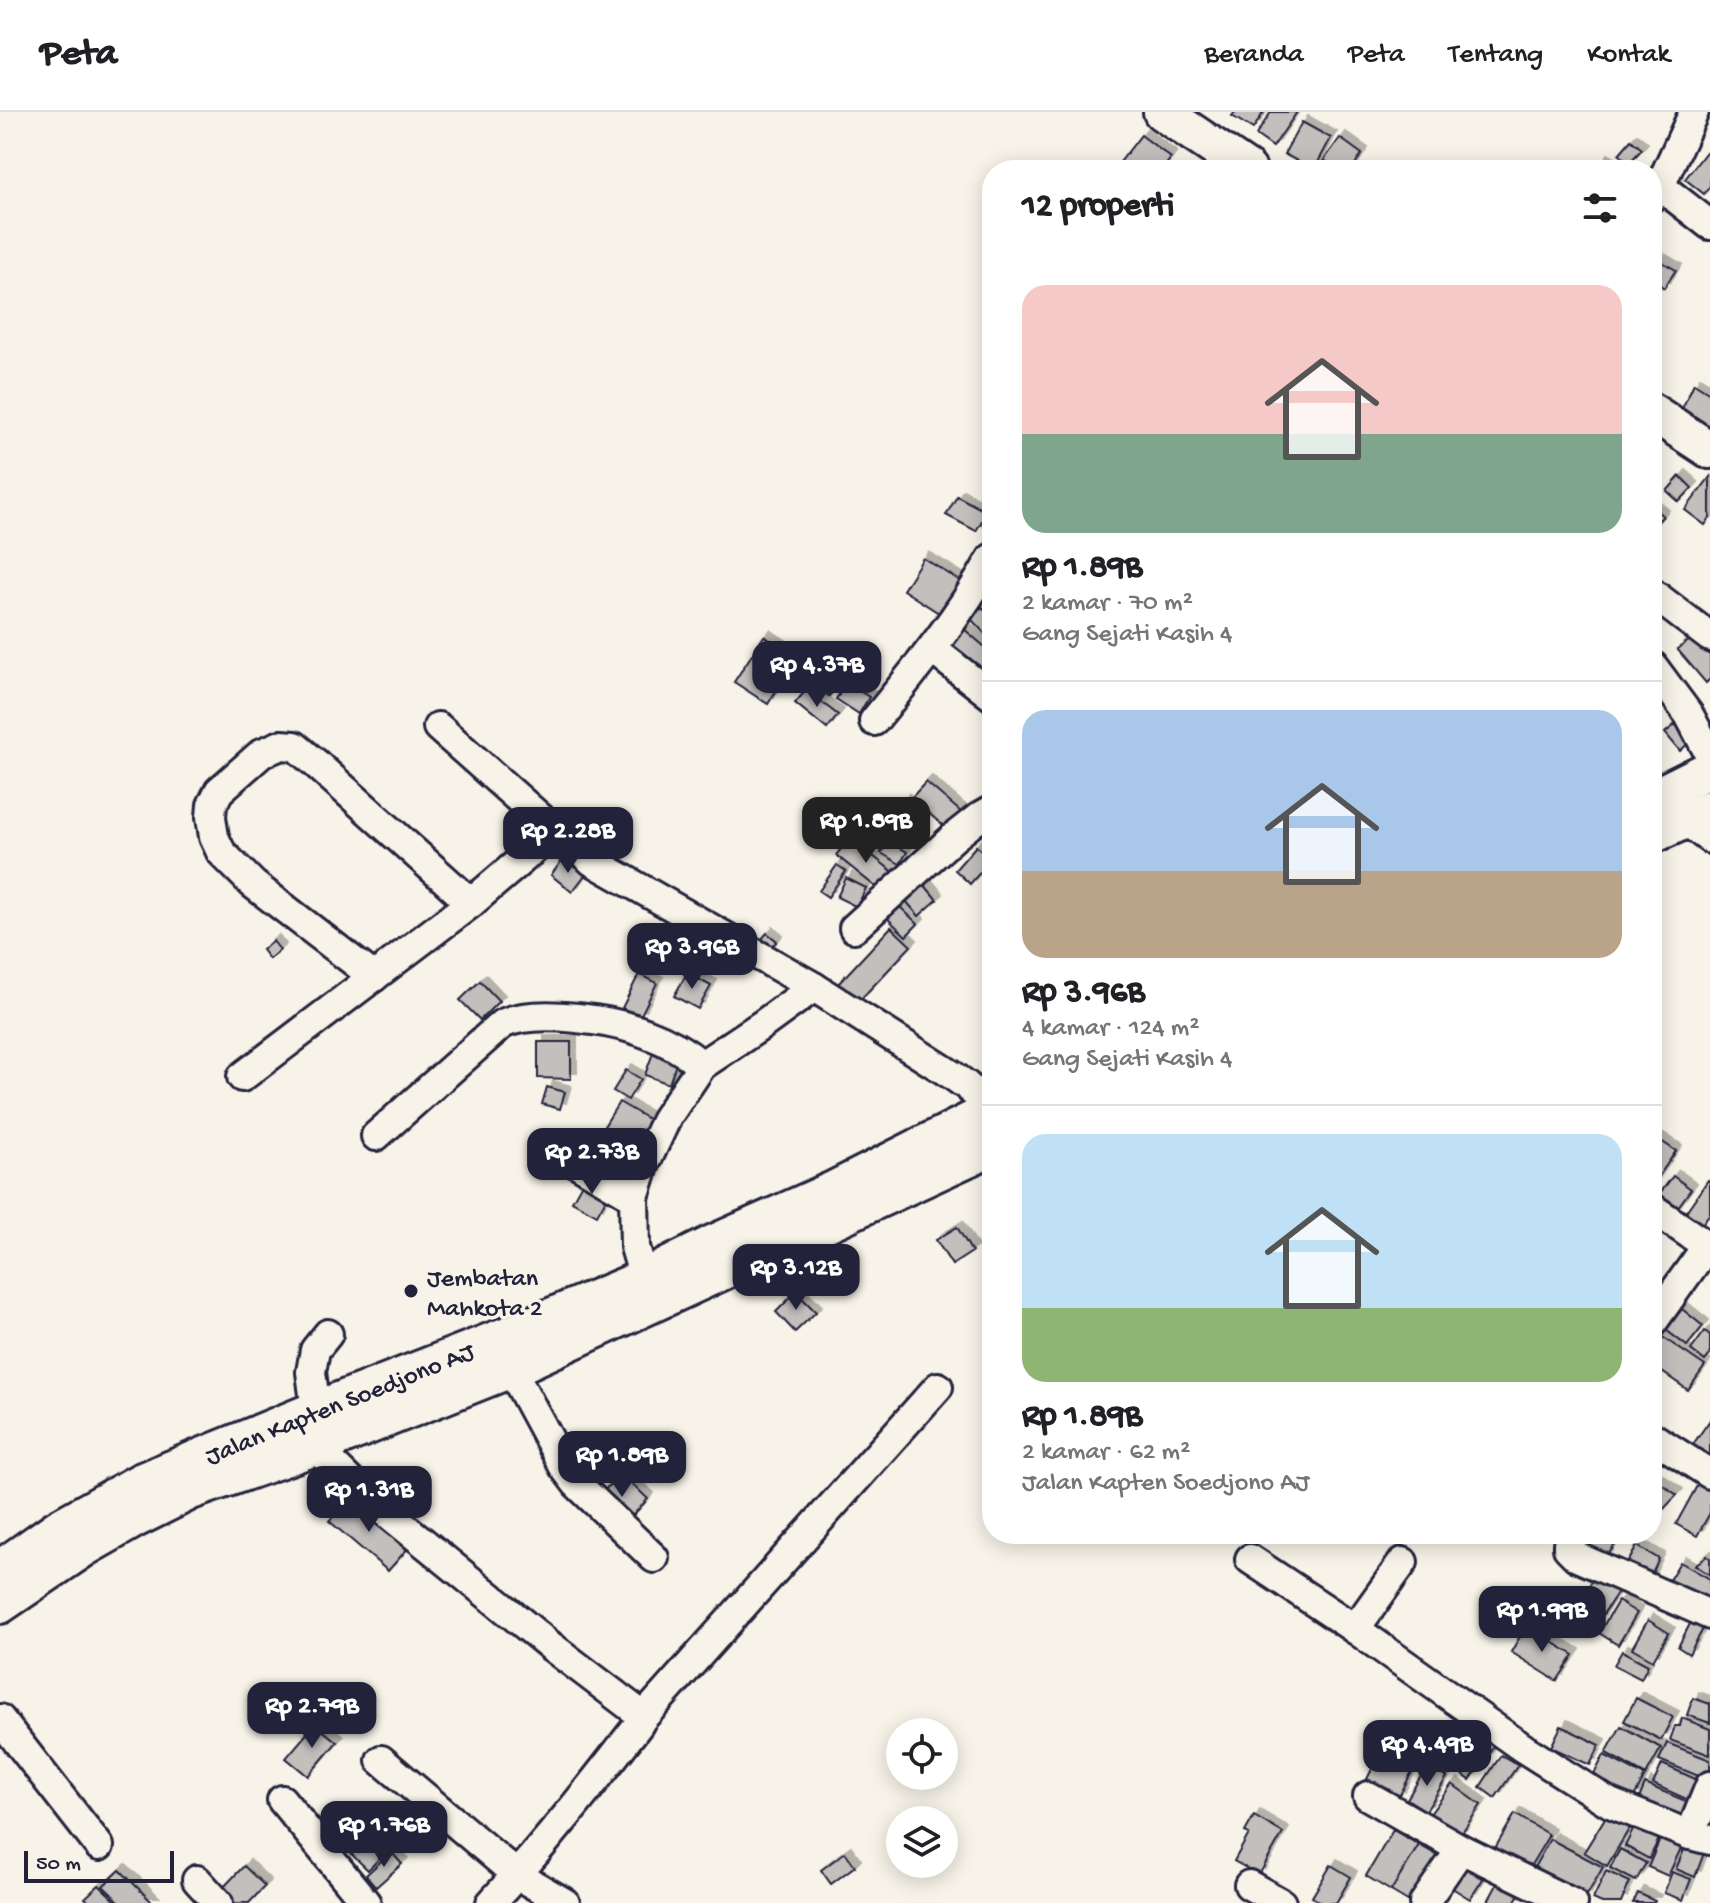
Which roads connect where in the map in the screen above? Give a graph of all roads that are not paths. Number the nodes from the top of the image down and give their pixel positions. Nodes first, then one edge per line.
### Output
1 (1162, 112) edge
2 (1696, 112) edge
3 (1710, 120) edge
4 (1233, 160) edge
5 (1662, 180) edge
6 (1662, 196) edge
7 (1710, 225) edge
8 (1662, 419) edge
9 (1710, 450) edge
10 (982, 576) edge
11 (1662, 601) edge
12 (1710, 637) edge
13 (932, 649) junction
14 (1662, 679) edge
15 (982, 688) edge
16 (874, 721) dead end
17 (438, 727) dead end
18 (1710, 755) edge
19 (1710, 769) edge
20 (1662, 793) edge
21 (982, 816) edge
22 (1702, 822) edge
23 (555, 831) junction
24 (1662, 832) edge
25 (471, 903) junction
26 (854, 928) dead end
27 (374, 977) junction
28 (814, 987) junction
29 (702, 1065) junction
30 (242, 1077) dead end
31 (982, 1101) edge
32 (982, 1125) edge
33 (376, 1136) dead end
34 (966, 1148) edge
35 (570, 1159) dead end
36 (634, 1197) junction
37 (1662, 1215) edge
38 (1709, 1247) edge
39 (644, 1278) junction
40 (1662, 1310) edge
41 (328, 1334) dead end
42 (511, 1369) junction
43 (938, 1387) dead end
44 (316, 1410) junction
45 (1662, 1443) edge
46 (315, 1447) junction
47 (1710, 1474) edge
48 (1568, 1544) edge
49 (654, 1558) dead end
50 (1250, 1559) dead end
51 (1403, 1562) dead end
52 (0, 1569) edge
53 (0, 1605) edge
54 (1710, 1615) edge
55 (1355, 1629) junction
56 (0, 1719) edge
57 (640, 1721) junction
58 (381, 1760) dead end
59 (1710, 1786) edge
60 (1368, 1796) dead end
61 (282, 1800) dead end
62 (1700, 1837) edge
63 (99, 1846) dead end
64 (1461, 1849) junction
65 (517, 1875) junction
66 (197, 1880) dead end
67 (1249, 1885) dead end
68 (1525, 1893) edge
69 (218, 1903) edge
70 (366, 1903) edge
71 (491, 1903) edge
72 (565, 1903) edge
73 (1281, 1903) edge
74 (1424, 1903) edge
75 (1572, 1903) edge

1 - 4 main road
2 - 3 street
2 - 5 street
6 - 7 street
8 - 9 main road
10 - 13 street
11 - 12 street
13 - 15 street
13 - 16 street
14 - 18 street
17 - 23 street
19 - 20 main road
21 - 26 street
22 - 24 main road
23 - 25 street
23 - 28 street
25 - 27 street
25 - 27 street
27 - 30 street
28 - 29 street
28 - 31 street
29 - 33 street
29 - 36 street
32 - 34 main road, Jalan Kapten Soedjono AJ
34 - 39 main road, Jalan Kapten Soedjono AJ
34 - 42 main road, Jalan Kapten Soedjono AJ
35 - 36 street
36 - 39 street
37 - 38 street
38 - 40 street
39 - 44 main road, Jalan Kapten Soedjono AJ
41 - 44 street
42 - 46 main road, Jalan Kapten Soedjono AJ
42 - 49 street
43 - 57 street
44 - 52 main road, Jalan Kapten Soedjono AJ
45 - 47 street
46 - 53 main road, Jalan Kapten Soedjono AJ
46 - 57 street
48 - 54 street
50 - 55 street
51 - 55 street
55 - 62 street
56 - 63 street
57 - 65 street
58 - 65 street
59 - 62 street
60 - 64 street
61 - 70 street
64 - 68 street
64 - 74 street
65 - 71 street
65 - 72 street
66 - 69 street
67 - 73 street
68 - 75 street

